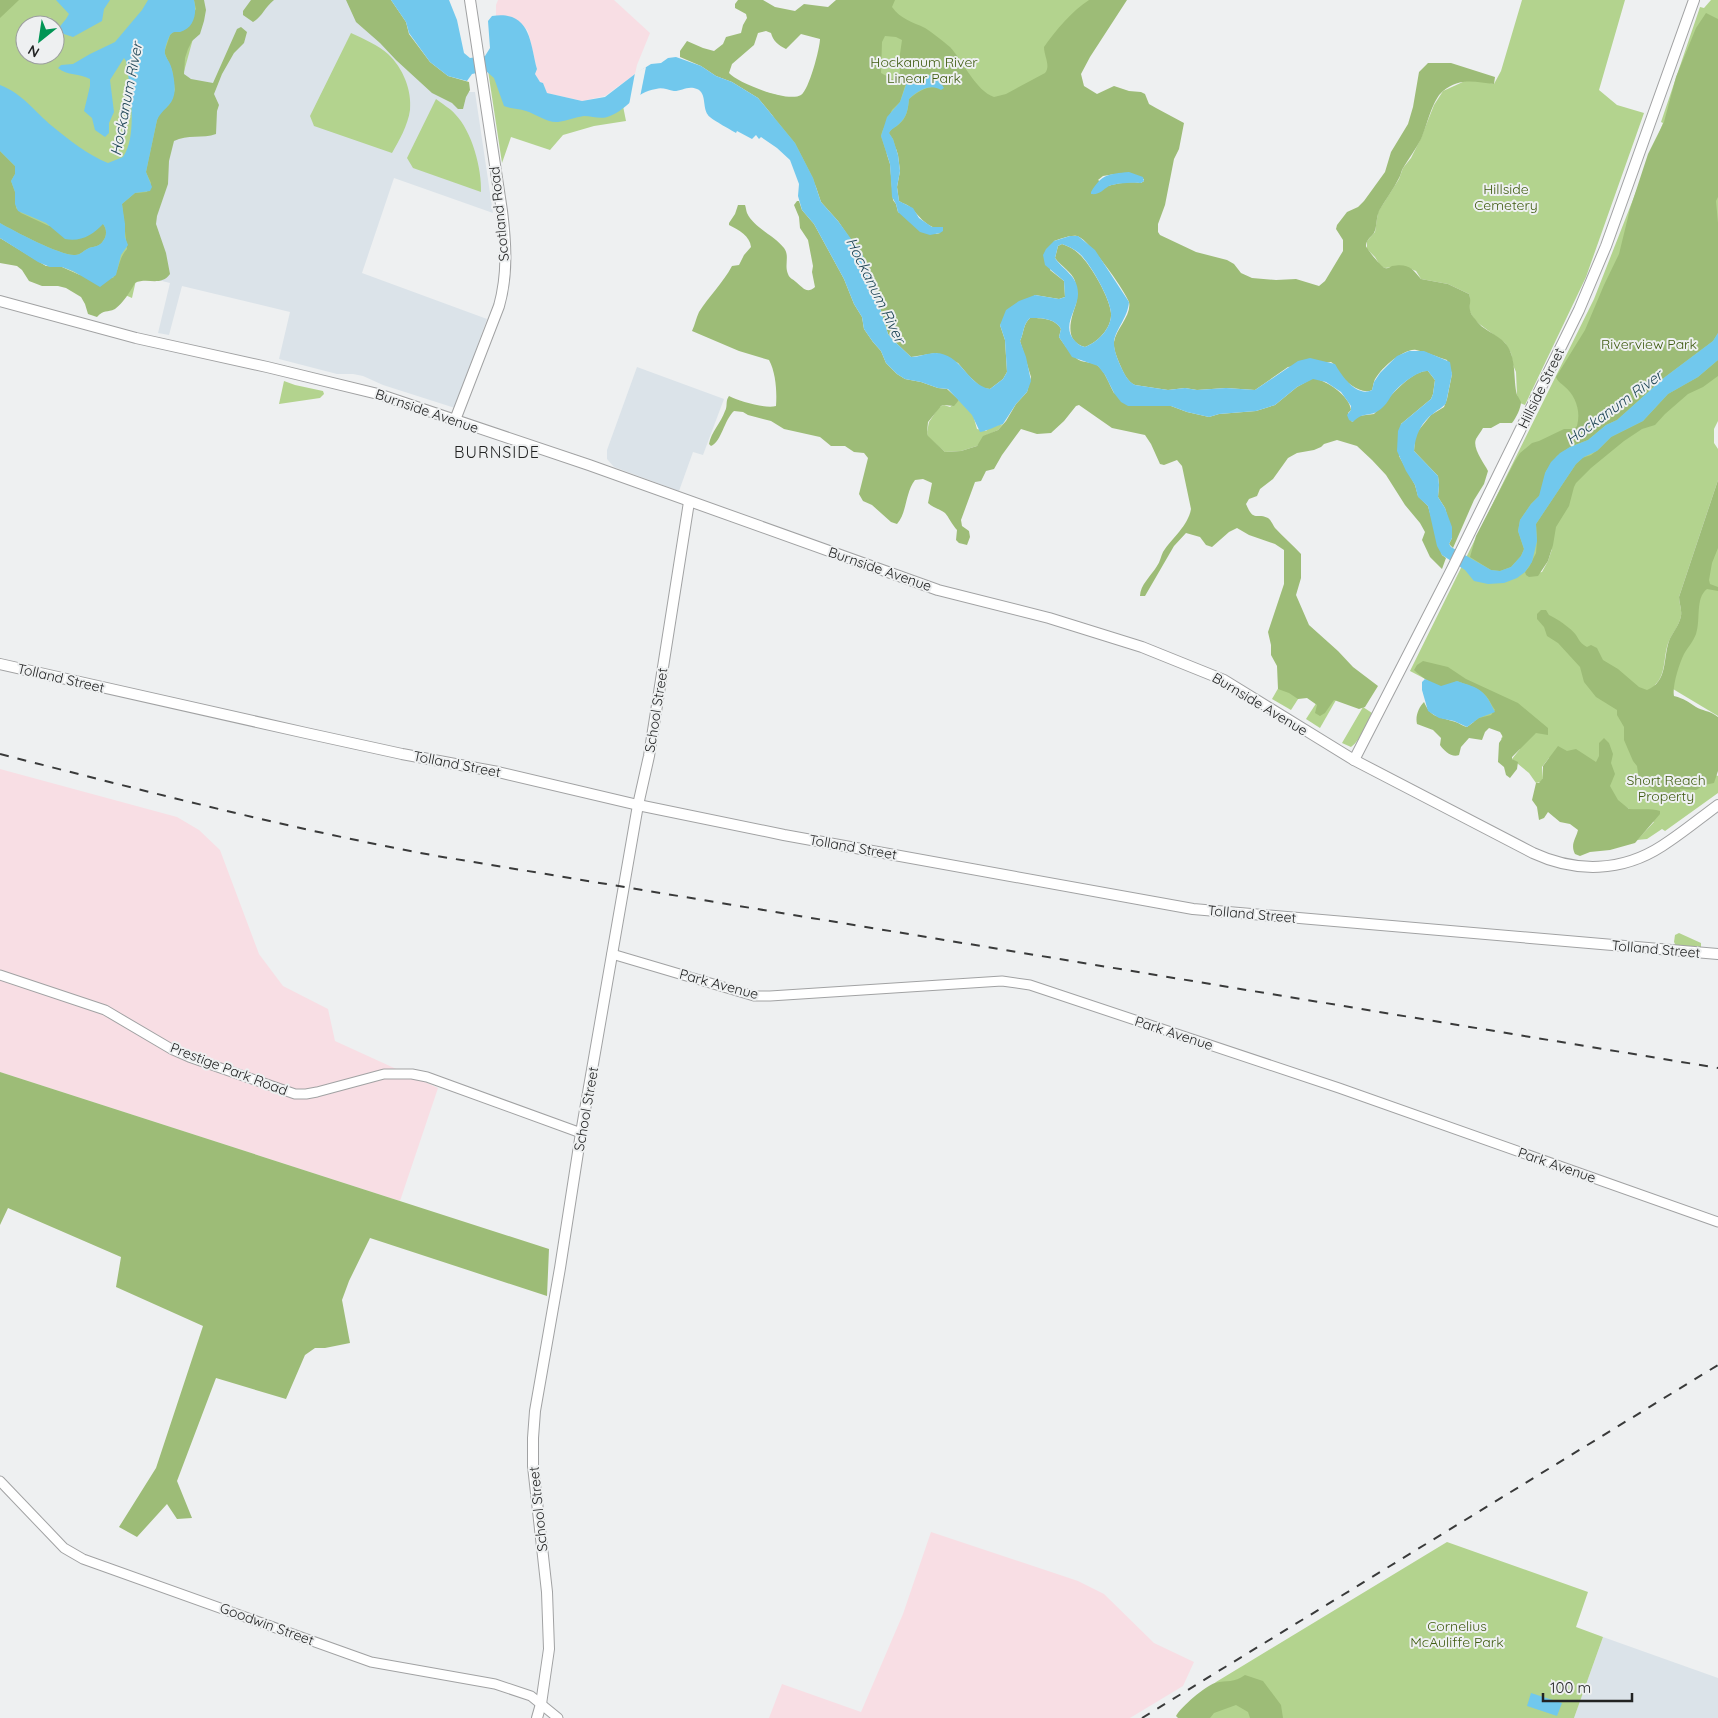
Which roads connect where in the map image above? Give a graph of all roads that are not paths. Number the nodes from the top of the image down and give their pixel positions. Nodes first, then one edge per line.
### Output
1 (470, 0) edge
2 (1694, 0) edge
3 (0, 301) edge
4 (456, 420) junction
5 (689, 502) junction
6 (0, 664) edge
7 (1354, 760) junction
8 (638, 805) junction
9 (1718, 805) edge
10 (612, 954) junction
11 (1718, 954) edge
12 (0, 974) edge
13 (581, 1133) junction
14 (1718, 1222) edge
15 (0, 1481) edge
16 (541, 1704) junction
17 (537, 1718) edge
18 (558, 1718) edge

1 - 4 main road, Scotland Road
2 - 7 main road, Hillside Street
3 - 4 main road, Burnside Avenue
4 - 5 main road, Burnside Avenue
5 - 7 main road, Burnside Avenue
5 - 8 main road, School Street
6 - 8 main road, Tolland Street
7 - 9 main road, Burnside Avenue
8 - 10 main road, School Street
8 - 11 main road, Tolland Street
10 - 13 main road, School Street
10 - 14 street, Park Avenue
12 - 13 street, Prestige Park Road
13 - 16 main road, School Street
15 - 16 street, Goodwin Street
16 - 17 main road, School Street
16 - 18 street, Goodwin Street

